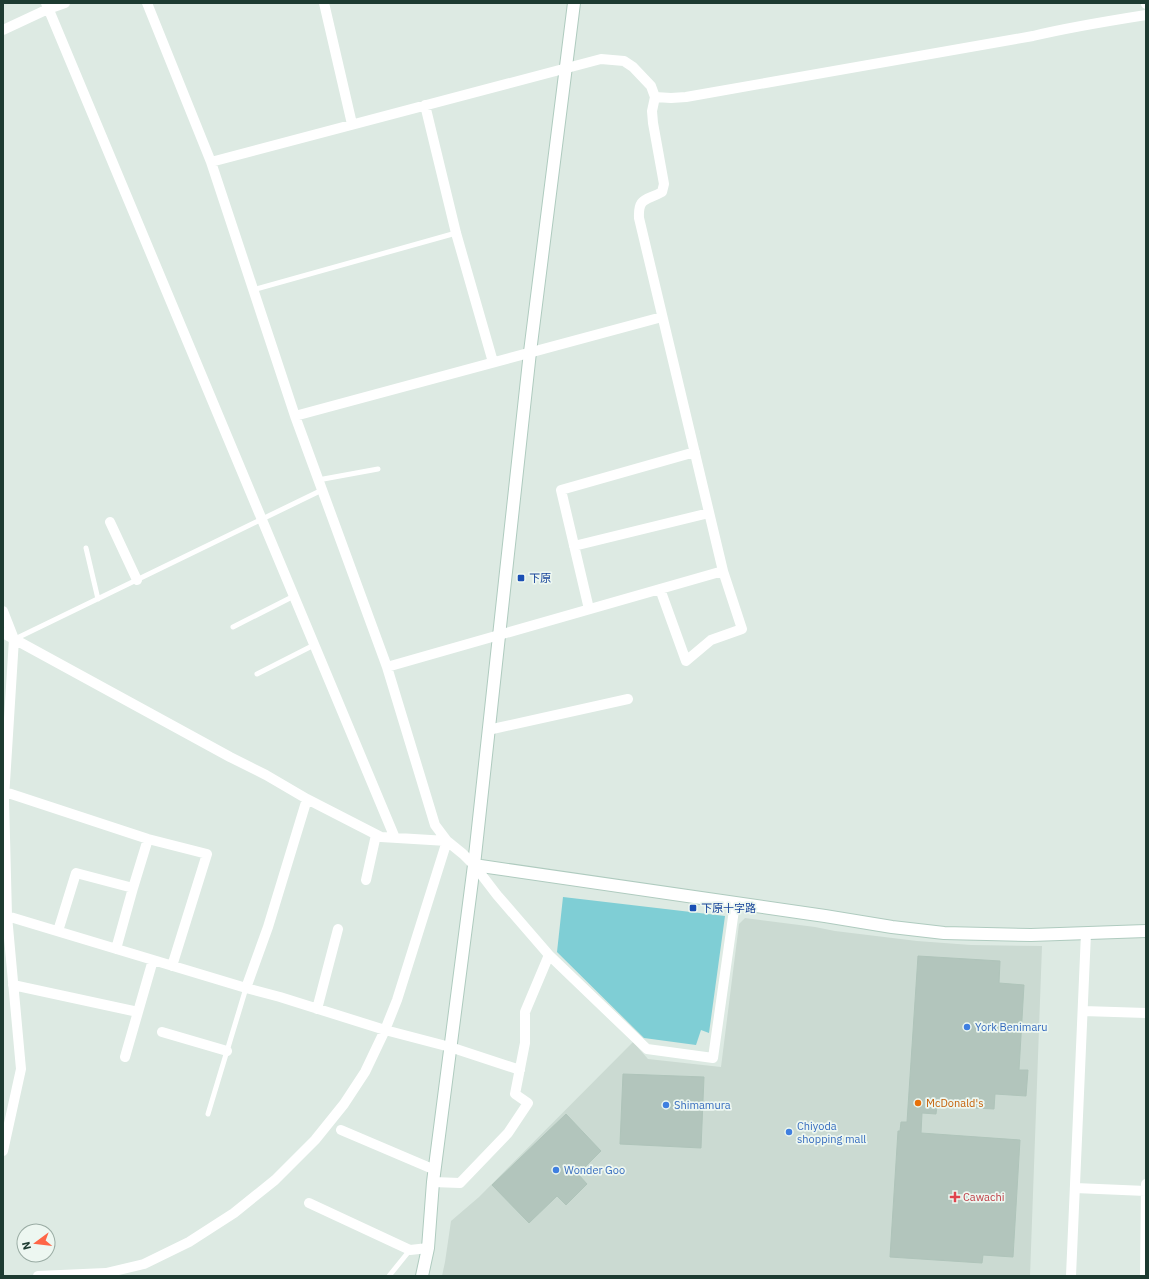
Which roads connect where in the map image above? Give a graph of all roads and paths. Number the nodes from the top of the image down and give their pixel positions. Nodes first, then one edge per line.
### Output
1 (65, 3) edge
2 (148, 3) edge
3 (324, 3) edge
4 (574, 3) edge
5 (47, 6) edge
6 (1146, 15) edge
7 (3, 30) edge
8 (566, 68) junction
9 (656, 97) junction
10 (425, 105) junction
11 (352, 124) junction
12 (211, 162) junction
13 (456, 233) junction
14 (253, 290) junction
15 (662, 317) junction
16 (530, 352) junction
17 (493, 362) junction
18 (295, 416) junction
19 (695, 452) junction
20 (378, 469) dead end
21 (320, 485) junction
22 (709, 513) junction
23 (262, 519) junction
24 (110, 522) dead end
25 (574, 546) junction
26 (86, 548) dead end
27 (723, 571) junction
28 (137, 580) junction
29 (660, 589) junction
30 (294, 596) junction
31 (98, 599) junction
32 (589, 609) junction
33 (3, 611) edge
34 (233, 627) dead end
35 (3, 633) edge
36 (499, 635) junction
37 (14, 639) junction
38 (314, 645) junction
39 (387, 667) junction
40 (257, 674) dead end
41 (628, 699) dead end
42 (488, 730) junction
43 (4, 792) junction
44 (307, 799) junction
45 (376, 835) junction
46 (395, 838) junction
47 (148, 839) junction
48 (447, 842) junction
49 (474, 865) junction
50 (366, 880) dead end
51 (132, 888) junction
52 (735, 903) junction
53 (7, 916) junction
54 (338, 929) dead end
55 (58, 931) junction
56 (1146, 931) edge
57 (1086, 932) junction
58 (116, 949) junction
59 (549, 956) junction
60 (153, 960) junction
61 (172, 966) junction
62 (13, 985) junction
63 (246, 988) junction
64 (317, 1009) junction
65 (1083, 1011) junction
66 (138, 1012) junction
67 (1146, 1013) edge
68 (385, 1030) junction
69 (162, 1032) dead end
70 (450, 1047) junction
71 (227, 1051) junction
72 (125, 1057) dead end
73 (520, 1070) junction
74 (208, 1114) dead end
75 (341, 1130) dead end
76 (3, 1151) edge
77 (435, 1170) junction
78 (433, 1182) junction
79 (1146, 1184) edge
80 (1075, 1188) junction
81 (1146, 1191) edge
82 (309, 1203) dead end
83 (428, 1248) junction
84 (410, 1250) junction
85 (38, 1276) edge
86 (389, 1276) edge
87 (422, 1276) edge
88 (1071, 1276) edge
89 (1145, 1276) edge

1 - 5 street
2 - 12 street
3 - 11 street
4 - 8 street
5 - 7 street
5 - 23 street
6 - 9 street
8 - 9 street
8 - 10 street
8 - 16 street
9 - 15 street
10 - 11 street
10 - 13 street
11 - 12 street
12 - 14 street
13 - 14 lane
13 - 17 street
14 - 18 street
15 - 16 street
15 - 19 street
16 - 17 street
16 - 36 street
17 - 18 street
18 - 21 street
19 - 22 street
19 - 25 street
20 - 21 lane
21 - 23 lane
21 - 39 street
22 - 25 street
22 - 27 street
23 - 28 lane
23 - 30 street
24 - 28 street
25 - 32 street
26 - 31 lane
27 - 29 street
27 - 29 street
28 - 31 lane
29 - 32 street
30 - 34 lane
30 - 38 street
31 - 37 lane
32 - 36 street
33 - 37 street
35 - 37 street
36 - 39 street
36 - 42 street
37 - 43 street
37 - 44 street
38 - 40 lane
38 - 46 street
39 - 48 street
41 - 42 street
42 - 49 street
43 - 47 street
43 - 53 street
44 - 45 street
44 - 63 street
45 - 46 street
45 - 50 street
46 - 48 street
47 - 51 street
47 - 61 street
48 - 49 street
48 - 68 street
49 - 52 street
49 - 59 street
49 - 70 street
51 - 55 street
51 - 58 street
52 - 57 street
52 - 59 street
53 - 55 street
53 - 62 street
54 - 64 street
55 - 58 street
56 - 57 street
57 - 65 street
58 - 60 street
59 - 73 street
60 - 61 street
60 - 66 street
61 - 63 street
62 - 66 street
62 - 76 street
63 - 64 street
63 - 71 lane
64 - 68 street
65 - 67 street
65 - 80 street
66 - 72 street
68 - 70 street
68 - 85 street
69 - 71 street
70 - 73 street
70 - 77 street
71 - 74 lane
73 - 78 street
75 - 77 street
77 - 78 street
78 - 83 street
79 - 81 street
80 - 81 street
80 - 88 street
81 - 89 street
82 - 84 street
83 - 84 street
83 - 87 street
84 - 86 lane

